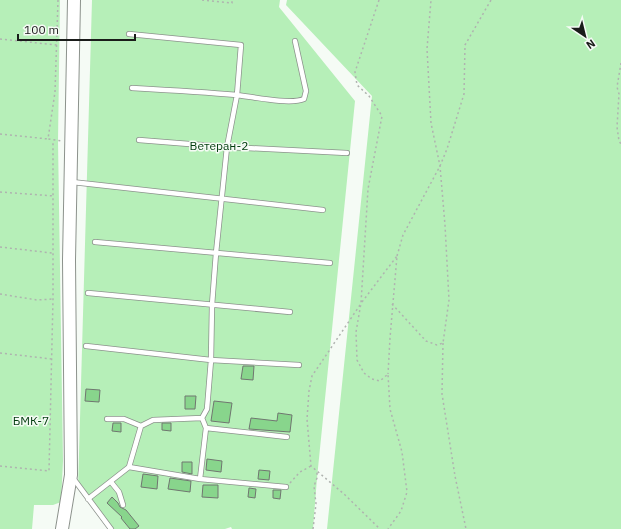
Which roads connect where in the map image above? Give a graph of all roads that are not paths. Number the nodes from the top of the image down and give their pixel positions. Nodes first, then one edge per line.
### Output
1 (74, 0) edge
2 (129, 34) dead end
3 (295, 42) dead end
4 (132, 88) dead end
5 (237, 96) junction
6 (139, 140) dead end
7 (227, 147) junction
8 (347, 153) dead end
9 (71, 182) junction
10 (222, 199) junction
11 (323, 210) dead end
12 (95, 242) dead end
13 (216, 253) junction
14 (330, 263) dead end
15 (88, 293) dead end
16 (212, 305) junction
17 (290, 312) dead end
18 (86, 346) dead end
19 (211, 360) junction
20 (299, 365) dead end
21 (202, 418) junction
22 (107, 419) dead end
23 (141, 426) junction
24 (206, 428) junction
25 (287, 437) dead end
26 (129, 467) junction
27 (71, 475) junction
28 (200, 479) junction
29 (111, 482) junction
30 (286, 487) road end
31 (88, 499) junction
32 (123, 505) dead end
33 (62, 529) edge
34 (111, 529) edge

1 - 9 main road
2 - 5 lane
3 - 5 lane
4 - 5 lane
5 - 7 lane
6 - 7 lane
7 - 8 lane
7 - 10 lane
9 - 10 lane
9 - 27 main road
10 - 11 lane
10 - 13 lane
12 - 13 lane
13 - 14 lane
13 - 16 lane
15 - 16 lane
16 - 17 lane
16 - 19 lane
18 - 19 lane
19 - 20 lane
19 - 21 lane
21 - 23 lane
21 - 24 lane
22 - 23 lane
23 - 26 lane
24 - 25 lane
24 - 28 lane
26 - 28 lane
26 - 29 lane
27 - 31 lane
27 - 33 main road
28 - 30 lane
29 - 31 lane
29 - 32 lane
31 - 34 lane

